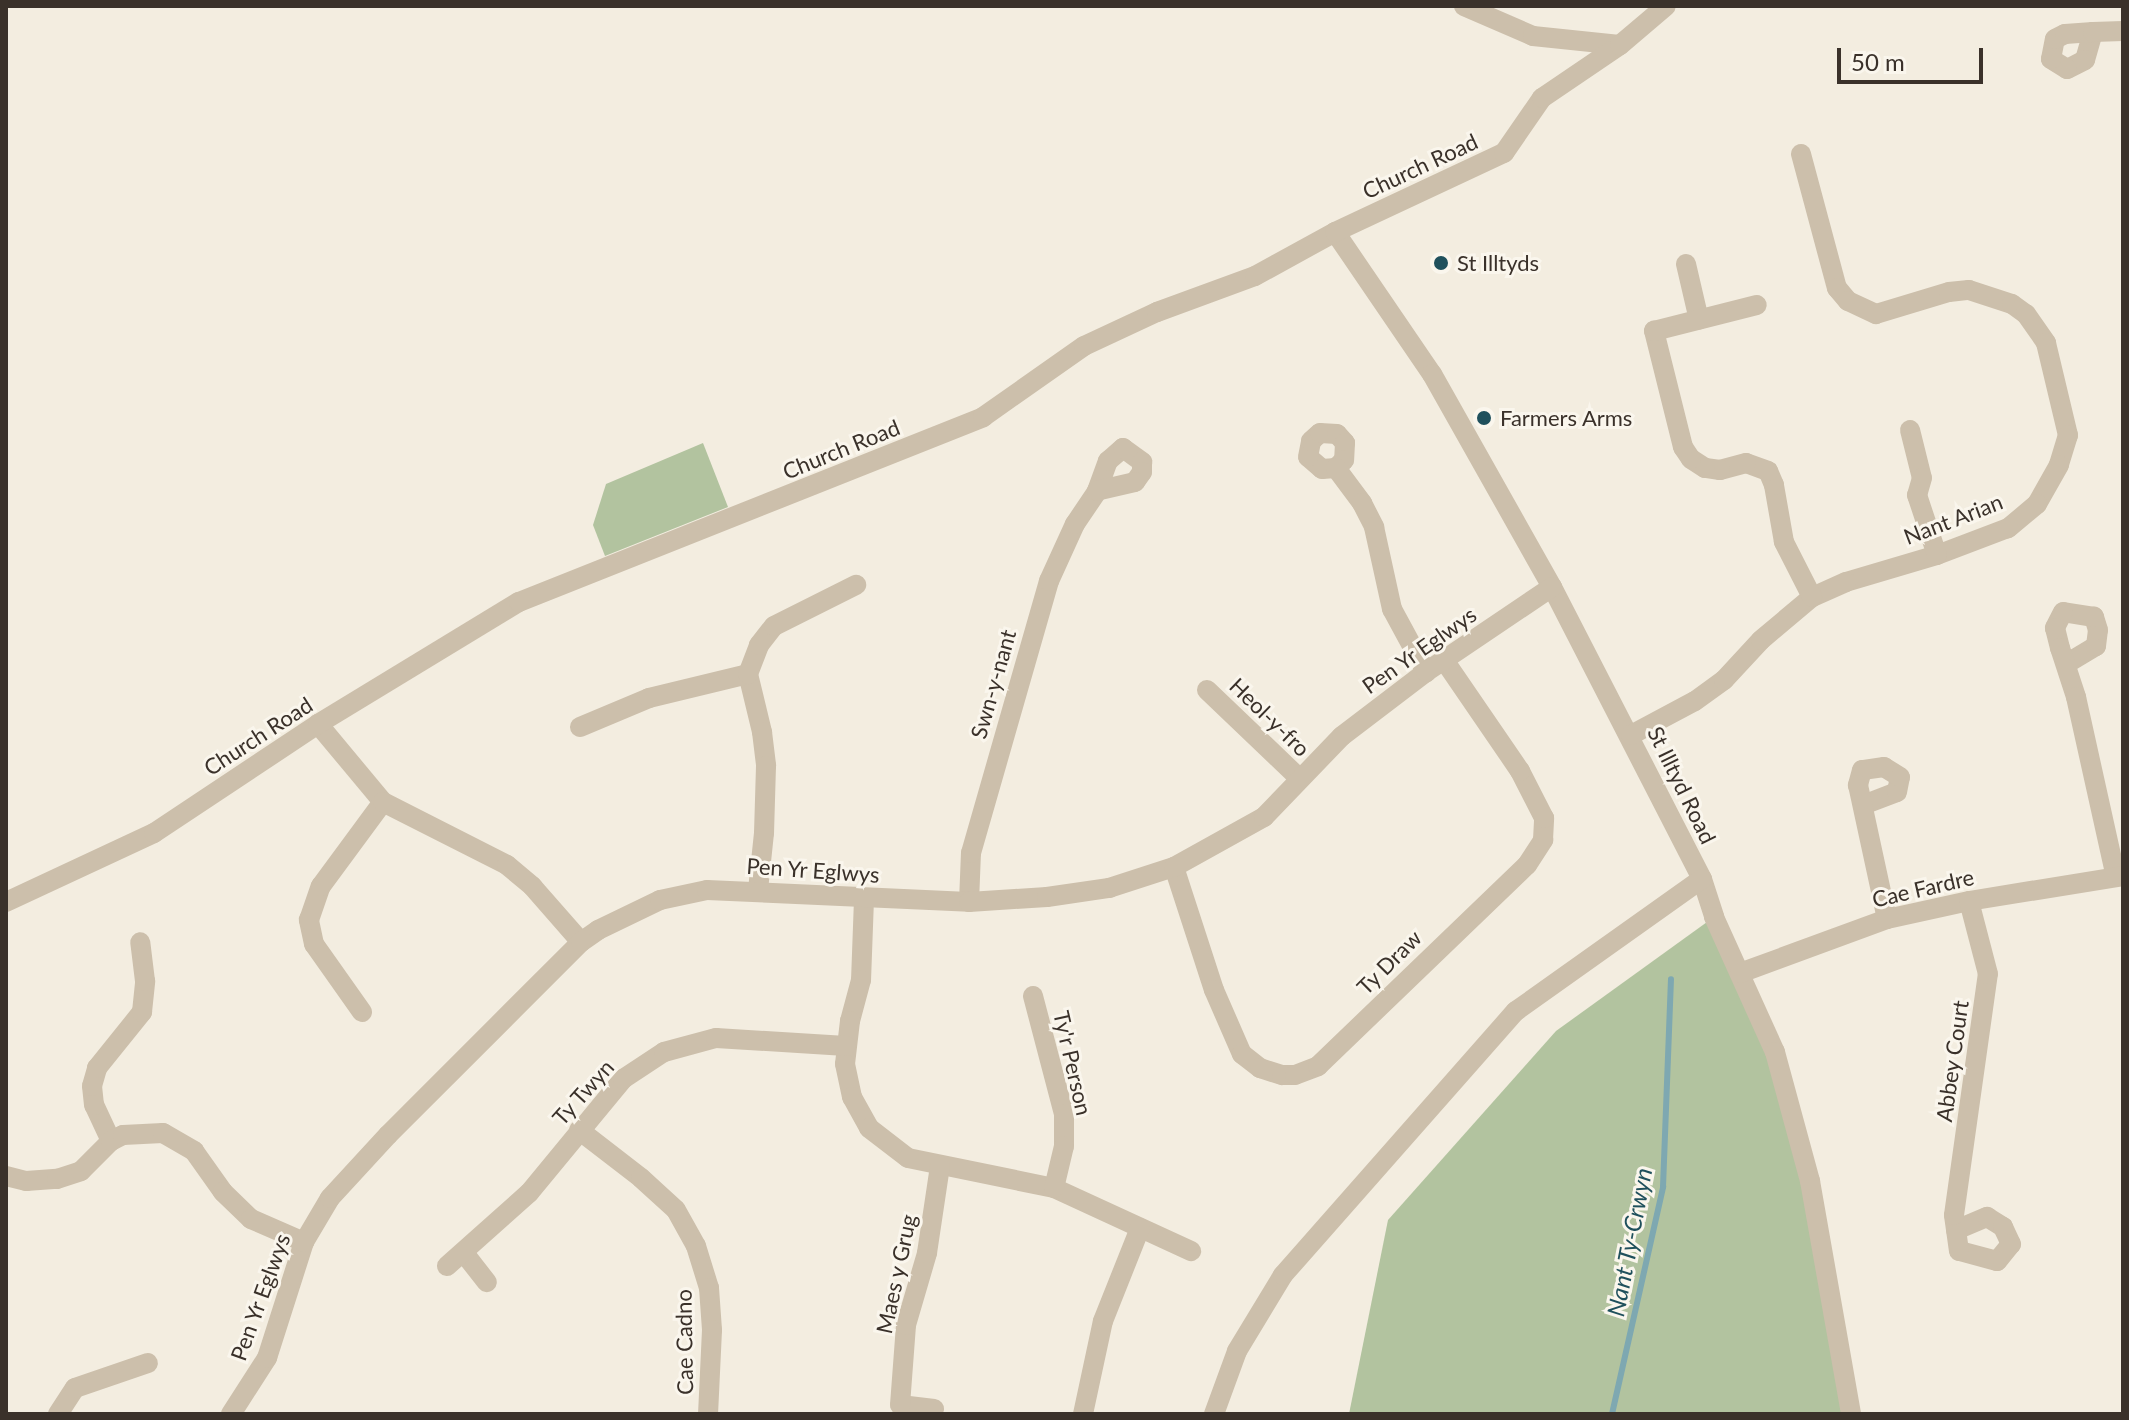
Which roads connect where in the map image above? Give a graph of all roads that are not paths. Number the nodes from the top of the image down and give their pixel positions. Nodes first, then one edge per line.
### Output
1 (1464, 6) edge
2 (1666, 6) edge
3 (2123, 31) edge
4 (2093, 32) dead end
5 (1620, 45) junction
6 (1801, 154) dead end
7 (1335, 232) junction
8 (1686, 264) dead end
9 (1757, 305) dead end
10 (1699, 320) junction
11 (1910, 430) dead end
12 (1336, 468) dead end
13 (1097, 491) dead end
14 (1937, 555) junction
15 (856, 585) dead end
16 (1552, 587) junction
17 (1812, 597) junction
18 (1444, 660) junction
19 (2066, 664) dead end
20 (1426, 672) junction
21 (748, 674) junction
22 (1207, 690) dead end
23 (318, 724) junction
24 (580, 727) dead end
25 (1631, 735) junction
26 (1299, 778) junction
27 (383, 802) junction
28 (1863, 805) dead end
29 (1174, 867) junction
30 (2120, 877) edge
31 (1702, 879) junction
32 (758, 890) junction
33 (864, 899) junction
34 (1969, 901) junction
35 (6, 902) edge
36 (969, 902) junction
37 (1887, 919) junction
38 (140, 942) dead end
39 (581, 942) junction
40 (1740, 973) junction
41 (1033, 996) dead end
42 (362, 1012) dead end
43 (846, 1046) junction
44 (579, 1130) junction
45 (111, 1141) junction
46 (940, 1166) junction
47 (8, 1182) edge
48 (1054, 1188) junction
49 (1140, 1228) junction
50 (1956, 1230) dead end
51 (304, 1242) junction
52 (1191, 1251) dead end
53 (464, 1253) junction
54 (447, 1266) dead end
55 (487, 1282) dead end
56 (148, 1363) dead end
57 (934, 1409) dead end
58 (58, 1414) edge
59 (231, 1414) edge
60 (708, 1414) edge
61 (1083, 1414) edge
62 (1214, 1414) edge
63 (1851, 1414) edge

1 - 5 street
2 - 5 street, Church Road
3 - 4 street
5 - 7 street, Church Road
6 - 14 street, Nant Arian
7 - 16 street, St Illtyd Road
7 - 23 street, Church Road
8 - 10 street
9 - 10 street
10 - 17 street
11 - 14 street
12 - 20 street
13 - 36 street, Swn-y-nant
14 - 17 street, Nant Arian
15 - 21 street
16 - 18 street, Pen Yr Eglwys
16 - 25 street, St Illtyd Road
17 - 25 street, Nant Arian
18 - 20 street, Pen Yr Eglwys
18 - 29 street, Ty Draw
19 - 30 street
20 - 26 street, Pen Yr Eglwys
21 - 24 street
21 - 32 street
22 - 26 street, Heol-y-fro
23 - 27 street
23 - 35 street, Church Road
25 - 31 street, St Illtyd Road
26 - 29 street, Pen Yr Eglwys
27 - 39 street
27 - 42 street
28 - 37 street
29 - 36 street, Pen Yr Eglwys
30 - 34 street, Cae Fardre
31 - 40 street, St Illtyd Road
31 - 62 street
32 - 33 street, Pen Yr Eglwys
32 - 39 street, Pen Yr Eglwys
33 - 36 street, Pen Yr Eglwys
33 - 43 street
34 - 37 street, Cae Fardre
34 - 50 street, Abbey Court
37 - 40 street, Cae Fardre
38 - 45 street
39 - 51 street, Pen Yr Eglwys
40 - 63 street, St Illtyd Road
41 - 48 street, Ty'r Person
43 - 44 street, Ty Twyn
43 - 46 street
44 - 53 street, Ty Twyn
44 - 60 street, Cae Cadno
45 - 47 street
45 - 51 street
46 - 48 street
46 - 57 street, Maes y Grug
48 - 49 street
49 - 52 street
49 - 61 street
51 - 59 street, Pen Yr Eglwys
53 - 54 street, Ty Twyn
53 - 55 street
56 - 58 street

